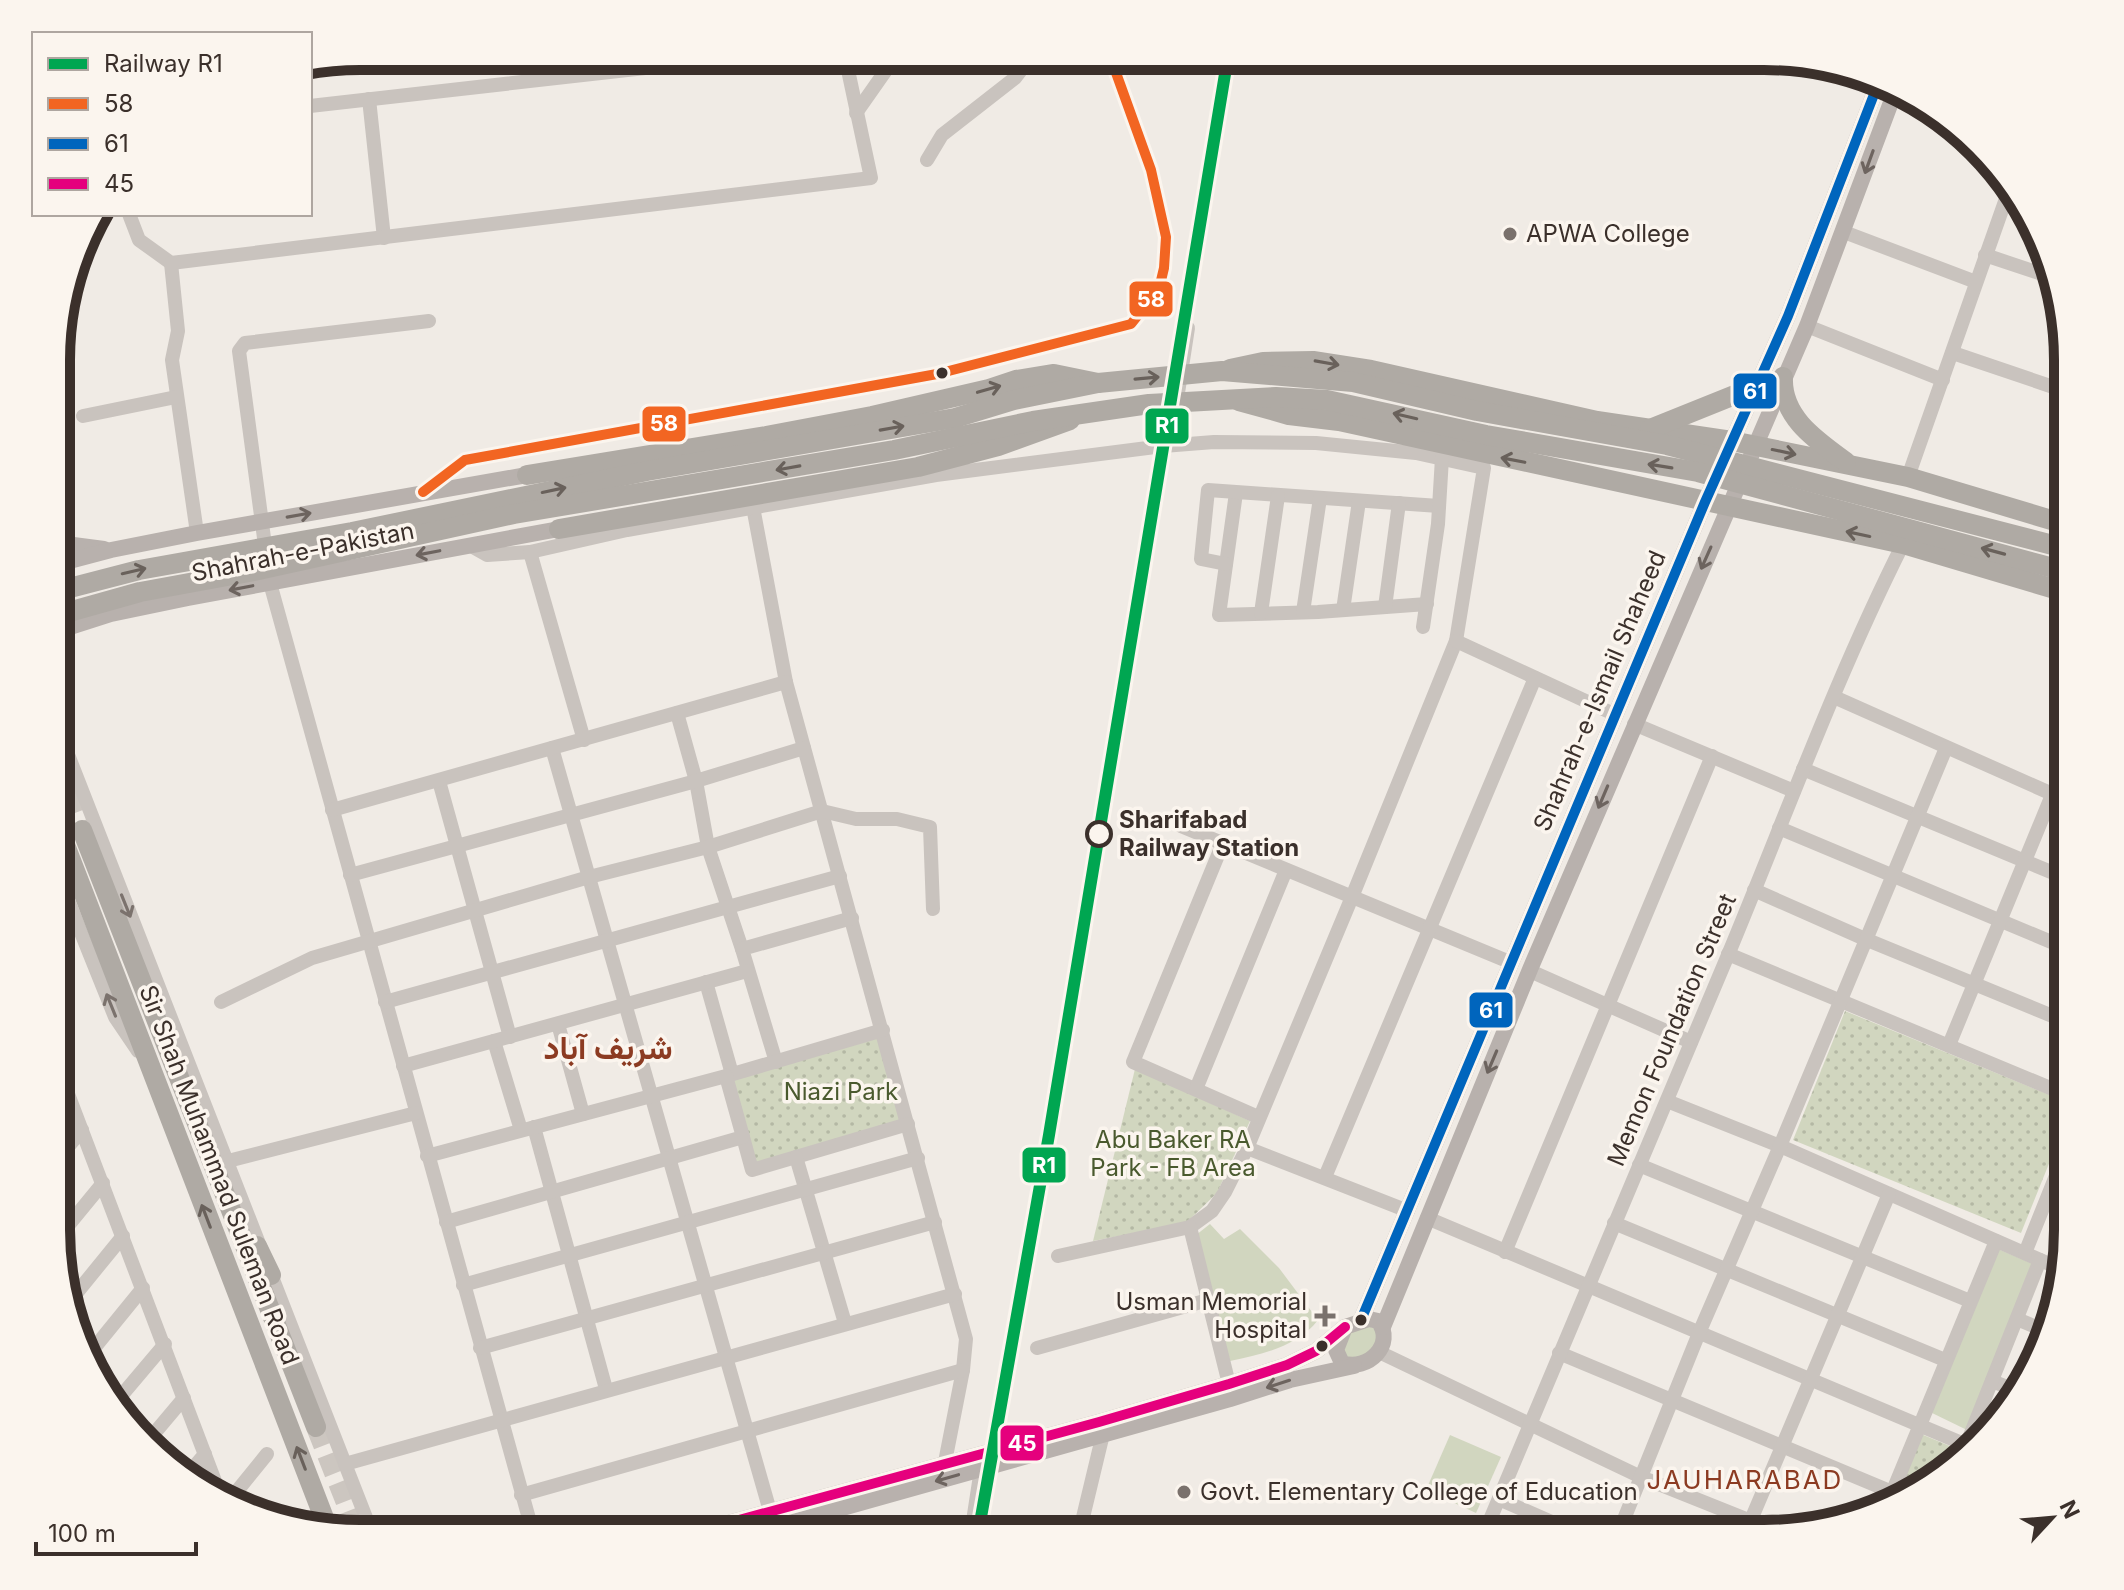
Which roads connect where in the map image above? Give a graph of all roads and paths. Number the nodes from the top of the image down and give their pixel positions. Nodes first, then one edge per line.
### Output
1 (593, 70) edge
2 (848, 70) edge
3 (886, 70) edge
4 (1021, 70) edge
5 (1115, 70) edge
6 (1875, 92) edge
7 (369, 99) junction
8 (1892, 100) edge
9 (312, 106) edge
10 (856, 113) junction
11 (927, 160) dead end
12 (2005, 200) edge
13 (130, 216) edge
14 (1844, 232) junction
15 (384, 238) junction
16 (1985, 255) junction
17 (171, 263) junction
18 (2041, 274) edge
19 (1976, 282) junction
20 (429, 321) dead end
21 (1807, 326) junction
22 (1188, 328) dead end
23 (1953, 353) junction
24 (1222, 371) junction
25 (1783, 377) junction
26 (1943, 380) junction
27 (1098, 383) junction
28 (1757, 386) junction
29 (2054, 387) edge
30 (176, 397) junction
31 (1234, 400) junction
32 (1092, 410) junction
33 (83, 416) dead end
34 (1650, 429) junction
35 (1732, 441) junction
36 (1170, 445) junction
37 (1754, 446) junction
38 (1442, 458) junction
39 (1854, 466) junction
40 (527, 475) joint
41 (1908, 477) junction
42 (423, 492) junction
43 (1236, 493) junction
44 (1278, 496) junction
45 (1320, 498) junction
46 (1359, 501) junction
47 (1705, 502) junction
48 (1399, 503) junction
49 (1439, 506) junction
50 (753, 507) junction
51 (1729, 507) junction
52 (262, 521) junction
53 (2054, 521) edge
54 (559, 529) joint
55 (197, 533) junction
56 (1903, 544) junction
57 (70, 545) edge
58 (2054, 545) edge
59 (471, 546) junction
60 (111, 550) junction
61 (530, 552) junction
62 (70, 561) edge
63 (1226, 564) junction
64 (2054, 568) edge
65 (270, 583) junction
66 (70, 588) edge
67 (2054, 589) edge
68 (1427, 604) junction
69 (1385, 607) junction
70 (1343, 610) junction
71 (70, 612) edge
72 (1303, 612) junction
73 (1261, 613) junction
74 (70, 627) edge
75 (1423, 627) dead end
76 (1456, 641) junction
77 (1535, 678) junction
78 (786, 682) junction
79 (1834, 697) junction
80 (677, 713) junction
81 (1616, 715) junction
82 (1634, 724) junction
83 (584, 740) junction
84 (552, 748) junction
85 (804, 748) junction
86 (1946, 748) junction
87 (1712, 756) junction
88 (70, 760) edge
89 (1803, 769) junction
90 (439, 781) junction
91 (696, 781) junction
92 (1794, 791) junction
93 (2052, 795) joint
94 (332, 810) junction
95 (822, 811) junction
96 (571, 814) junction
97 (1916, 818) junction
98 (1181, 826) dead end
99 (1779, 828) junction
100 (82, 830) tunnel mouth
101 (1223, 843) junction
102 (457, 846) junction
103 (708, 847) junction
104 (70, 858) edge
105 (2025, 861) junction
106 (1286, 870) junction
107 (2054, 873) edge
108 (350, 875) junction
109 (840, 876) junction
110 (1892, 876) junction
111 (589, 877) junction
112 (1754, 890) junction
113 (1352, 897) junction
114 (70, 905) edge
115 (727, 907) junction
116 (474, 909) junction
117 (933, 909) dead end
118 (852, 918) junction
119 (2000, 921) junction
120 (1430, 929) junction
121 (1865, 939) junction
122 (368, 940) junction
123 (607, 941) junction
124 (2054, 943) edge
125 (742, 949) junction
126 (1728, 954) junction
127 (149, 963) junction
128 (1512, 963) junction
129 (747, 971) junction
130 (1530, 971) junction
131 (492, 973) junction
132 (706, 982) junction
133 (1974, 983) junction
134 (221, 1002) dead end
135 (385, 1002) junction
136 (1840, 1002) junction
137 (625, 1005) junction
138 (1606, 1005) junction
139 (2054, 1017) edge
140 (558, 1024) junction
141 (883, 1030) junction
142 (510, 1037) junction
143 (494, 1041) junction
144 (1691, 1042) junction
145 (1949, 1045) junction
146 (776, 1062) junction
147 (403, 1066) junction
148 (152, 1071) junction
149 (729, 1075) junction
150 (2054, 1084) edge
151 (1196, 1089) junction
152 (651, 1096) junction
153 (70, 1101) edge
154 (1667, 1101) junction
155 (189, 1107) junction
156 (416, 1113) junction
157 (583, 1114) junction
158 (1258, 1117) junction
159 (908, 1124) junction
160 (528, 1129) junction
161 (82, 1130) junction
162 (743, 1137) junction
163 (70, 1144) edge
164 (1780, 1146) junction
165 (1247, 1148) junction
166 (207, 1150) junction
167 (427, 1156) junction
168 (796, 1157) junction
169 (918, 1158) junction
170 (669, 1159) junction
171 (228, 1161) junction
172 (1639, 1165) junction
173 (1325, 1177) junction
174 (2054, 1180) edge
175 (103, 1183) junction
176 (805, 1189) junction
177 (552, 1192) junction
178 (1889, 1194) junction
179 (1408, 1211) junction
180 (1752, 1211) junction
181 (1427, 1218) junction
182 (446, 1222) junction
183 (687, 1222) junction
184 (935, 1222) junction
185 (70, 1223) edge
186 (1614, 1223) junction
187 (1190, 1227) junction
188 (123, 1236) junction
189 (1996, 1241) junction
190 (824, 1252) junction
191 (1505, 1252) junction
192 (2025, 1253) junction
193 (569, 1255) junction
194 (1058, 1256) dead end
195 (1861, 1257) junction
196 (2040, 1260) junction
197 (2052, 1265) edge
198 (1726, 1269) junction
199 (271, 1275) junction
200 (463, 1285) junction
201 (705, 1285) junction
202 (1587, 1286) junction
203 (143, 1288) junction
204 (77, 1292) edge
205 (955, 1294) junction
206 (1208, 1300) junction
207 (1970, 1301) junction
208 (1837, 1315) junction
209 (587, 1318) junction
210 (2017, 1319) junction
211 (1361, 1320) junction
212 (845, 1323) junction
213 (1345, 1327) junction
214 (1383, 1327) junction
215 (2037, 1327) edge
216 (1699, 1333) junction
217 (165, 1344) junction
218 (95, 1347) edge
219 (480, 1348) junction
220 (1037, 1348) dead end
221 (1379, 1352) junction
222 (1559, 1353) junction
223 (725, 1356) junction
224 (1945, 1360) junction
225 (1354, 1366) junction
226 (963, 1370) junction
227 (1808, 1379) junction
228 (1992, 1381) junction
229 (1229, 1384) junction
230 (2007, 1387) edge
231 (606, 1389) junction
232 (122, 1395) edge
233 (184, 1398) junction
234 (1671, 1401) junction
235 (500, 1419) junction
236 (1530, 1425) junction
237 (1918, 1425) junction
238 (316, 1427) tunnel mouth
239 (1101, 1428) junction
240 (1974, 1430) edge
241 (747, 1431) junction
242 (154, 1434) edge
243 (1959, 1444) edge
244 (1781, 1446) junction
245 (205, 1454) junction
246 (267, 1454) dead end
247 (979, 1461) junction
248 (945, 1462) junction
249 (345, 1464) junction
250 (194, 1467) edge
251 (1641, 1477) junction
252 (215, 1481) edge
253 (1893, 1490) edge
254 (236, 1492) edge
255 (521, 1495) junction
256 (1881, 1495) edge
257 (1499, 1499) junction
258 (770, 1511) junction
259 (324, 1518) edge
260 (367, 1520) edge
261 (529, 1520) edge
262 (738, 1520) edge
263 (794, 1520) edge
264 (973, 1520) edge
265 (1082, 1520) edge
266 (1490, 1520) edge
267 (1547, 1520) edge
268 (1624, 1520) edge
269 (1732, 1520) edge
270 (1750, 1520) edge

1 - 7 street
2 - 10 street
3 - 10 street
4 - 11 street
5 - 42 street
6 - 28 main road, Shahrah-e-Ismail Shaheed
7 - 9 street
7 - 15 street
8 -> 14 main road, Shahrah-e-Ismail Shaheed
10 - 15 street
12 - 16 street
13 - 17 street
14 - 19 street
14 - 21 main road, Shahrah-e-Ismail Shaheed
15 - 17 street
16 - 18 street
16 - 19 street
17 - 30 street
19 - 23 street
20 - 52 street
21 - 25 main road, Shahrah-e-Ismail Shaheed
21 - 26 street
22 - 36 street
23 - 26 street
23 - 29 street
27 -> 24 highway, bridge
24 -> 34 highway, bridge
24 - 58 highway, bridge
25 - 37 main road, Shahrah-e-Ismail Shaheed
25 - 39 highway
26 - 41 street
40 -> 27 highway
66 -> 27 highway, bridge
28 - 34 highway
28 - 35 main road, Shahrah-e-Ismail Shaheed
30 - 33 street
30 - 55 street
31 - 32 highway, bridge
47 -> 31 highway
64 -> 31 highway, bridge
32 - 54 highway, bridge
32 -> 71 highway, bridge
34 - 35 highway
35 - 37 highway
35 - 47 main road, Shahrah-e-Ismail Shaheed
36 - 38 street
36 - 50 street
37 -> 39 highway
37 - 51 main road, Shahrah-e-Ismail Shaheed
38 - 49 street
38 - 76 street
39 - 41 highway
40 - 42 main road
41 - 53 highway
52 -> 42 main road
43 - 44 street
43 - 63 street
43 - 63 street
44 - 45 street
44 - 73 street
45 - 46 street
45 - 72 street
46 - 48 street
46 - 70 street
47 - 51 highway
47 - 81 main road, Shahrah-e-Ismail Shaheed
48 - 49 street
48 - 69 street
49 - 68 street
50 - 61 street
50 - 78 street
56 -> 51 highway
51 -> 82 main road, Shahrah-e-Ismail Shaheed
52 - 55 main road
52 - 65 street
54 - 59 main road, Shahrah-e-Pakistan
55 - 60 main road
56 - 67 highway
56 - 79 street, Memon Foundation Street
57 - 60 main road
59 - 61 street
59 -> 65 main road, Shahrah-e-Pakistan
60 - 62 main road
61 - 83 street
63 - 73 street
65 -> 74 main road, Shahrah-e-Pakistan
65 - 94 street
68 - 69 street
68 - 75 street
69 - 70 street
70 - 72 street
72 - 73 street
76 - 77 street
76 - 113 street
77 - 81 street
77 - 120 street
78 - 80 street
78 - 85 street
79 - 86 street
79 - 89 street, Memon Foundation Street
80 - 83 street
80 - 91 street
81 - 128 main road, Shahrah-e-Ismail Shaheed
82 - 87 street
82 -> 130 main road, Shahrah-e-Ismail Shaheed
83 - 84 street
84 - 90 street
84 - 96 street
85 - 91 street
85 - 95 street
86 - 93 street
86 - 97 street
87 - 92 street
87 - 138 street
88 -> 127 street
89 - 92 street, Memon Foundation Street
89 - 97 street
90 - 94 street
90 - 102 street
91 - 96 street
91 - 103 street
92 - 99 street, Memon Foundation Street
93 - 105 street
94 - 108 street
95 - 103 street
95 - 109 street
95 - 117 street
96 - 102 street
96 - 111 street
97 - 105 street
97 - 110 street
98 - 101 street
99 - 110 street
99 - 112 street, Memon Foundation Street
100 - 155 highway, Sir Shah Muhammad Suleman Road
101 - 106 street
101 - 151 street
102 - 108 street
102 - 116 street
103 - 111 street
103 - 115 street
104 - 148 highway, Sir Shah Muhammad Suleman Road
105 - 107 street
105 - 119 street
106 - 113 street
106 - 151 street
108 - 122 street
109 - 115 street
109 - 118 street
110 - 119 street
110 - 121 street
111 - 116 street
111 - 123 street
112 - 121 street
112 - 126 street, Memon Foundation Street
113 - 120 street
113 - 158 street
148 -> 114 street
115 - 123 street
115 - 125 street
116 - 122 street
116 - 131 street
118 - 125 street
118 - 141 street
119 - 124 street
119 - 133 street
120 - 128 street
120 - 173 street
121 - 133 street
121 - 136 street
122 - 134 street
122 - 135 street
123 - 131 street
123 - 137 street
125 - 129 street
126 - 136 street
126 - 144 street, Memon Foundation Street
127 - 155 highway
127 - 171 street
128 - 179 main road, Shahrah-e-Ismail Shaheed
129 - 132 street
129 - 146 street
130 - 138 street
130 -> 181 main road, Shahrah-e-Ismail Shaheed
131 - 135 street
131 - 142 street
132 - 137 street
132 - 149 street
133 - 139 street
133 - 145 street
135 - 147 street
136 - 145 street
136 - 164 street
137 - 140 street
137 - 152 street
138 - 144 street
138 - 191 street
140 - 142 street
140 - 157 street
141 - 146 street
141 - 159 street
142 - 143 street
143 - 147 street
143 - 160 street
144 - 154 street, Memon Foundation Street
145 - 150 street
146 - 149 street
147 - 156 street
259 -> 148 highway, Sir Shah Muhammad Suleman Road
149 - 152 street
149 - 162 street
151 - 158 street
152 - 157 street
152 - 170 street
153 - 161 street
154 - 164 street
154 - 172 street, Memon Foundation Street
155 - 166 highway, Sir Shah Muhammad Suleman Road
156 - 167 street
156 - 171 street
157 - 160 street
158 - 165 street
159 - 168 street
159 - 169 street
160 - 167 street
160 - 177 street
161 - 163 street
161 - 175 street
162 - 168 street
162 - 170 street
164 - 178 street
164 - 180 street
165 - 173 street
165 - 187 street
166 - 199 highway
166 - 238 highway, Sir Shah Muhammad Suleman Road
167 - 182 street
168 - 176 street
169 - 176 street
169 - 184 street
170 - 177 street
170 - 183 street
171 - 199 street
172 - 180 street
172 - 186 street, Memon Foundation Street
173 - 179 street
174 - 192 street
175 - 185 street
175 - 188 street
176 - 183 street
176 - 190 street
177 - 182 street
177 - 193 street
178 - 189 street
178 - 195 street
179 - 211 main road, Shahrah-e-Ismail Shaheed
180 - 195 street
180 - 198 street
181 - 191 street
181 - 214 main road, Shahrah-e-Ismail Shaheed
182 - 200 street
183 - 193 street
183 - 201 street
184 - 190 street
184 - 205 street
186 - 198 street
186 - 202 street, Memon Foundation Street
187 - 194 street
187 - 206 street
188 - 203 street
188 - 204 street
189 - 192 street
189 - 207 street
190 - 201 street
190 - 212 street
191 - 202 street
192 - 196 street
193 - 200 street
193 - 209 street
195 - 207 street
195 - 208 street
196 - 197 street
196 - 210 street
198 - 208 street
198 - 216 street
199 - 249 street
200 - 219 street
201 - 209 street
201 - 223 street
202 - 216 street
202 - 222 street, Memon Foundation Street
203 - 217 street
203 - 218 street
205 - 212 street
205 - 226 street
206 - 220 street
206 - 229 street
207 - 224 street
208 - 224 street
208 - 227 street
209 - 219 street
209 - 231 street
210 - 215 street
210 - 228 street
211 - 213 main road
211 - 214 main road
212 - 223 street
213 - 225 main road
213 - 229 main road
214 - 221 main road
216 - 227 street
216 - 234 street
217 - 232 street
217 - 233 street
219 - 235 street
221 - 225 main road
221 - 236 street
222 - 234 street
222 - 236 street, Memon Foundation Street
223 - 231 street
223 - 241 street
224 - 237 street
225 -> 239 main road
226 - 241 street
226 - 248 street
227 - 237 street
227 - 244 street
228 - 230 street
228 - 240 street
229 - 239 main road
231 - 235 street
233 - 242 street
233 - 245 street
234 - 244 street
234 - 251 street
235 - 249 street
235 - 255 street
236 - 251 street
236 - 257 street, Memon Foundation Street
237 - 243 street
237 - 253 street
239 - 247 main road
239 - 265 street
241 - 255 street
241 - 258 street
244 - 256 street
244 - 270 street
245 - 250 street
245 - 252 street
246 - 254 street
247 - 248 main road
247 -> 263 main road
247 - 264 street
248 - 258 main road
249 - 260 street
251 - 268 street
251 - 269 street
255 - 261 street
257 - 266 street, Memon Foundation Street
257 - 267 street
258 - 262 main road

